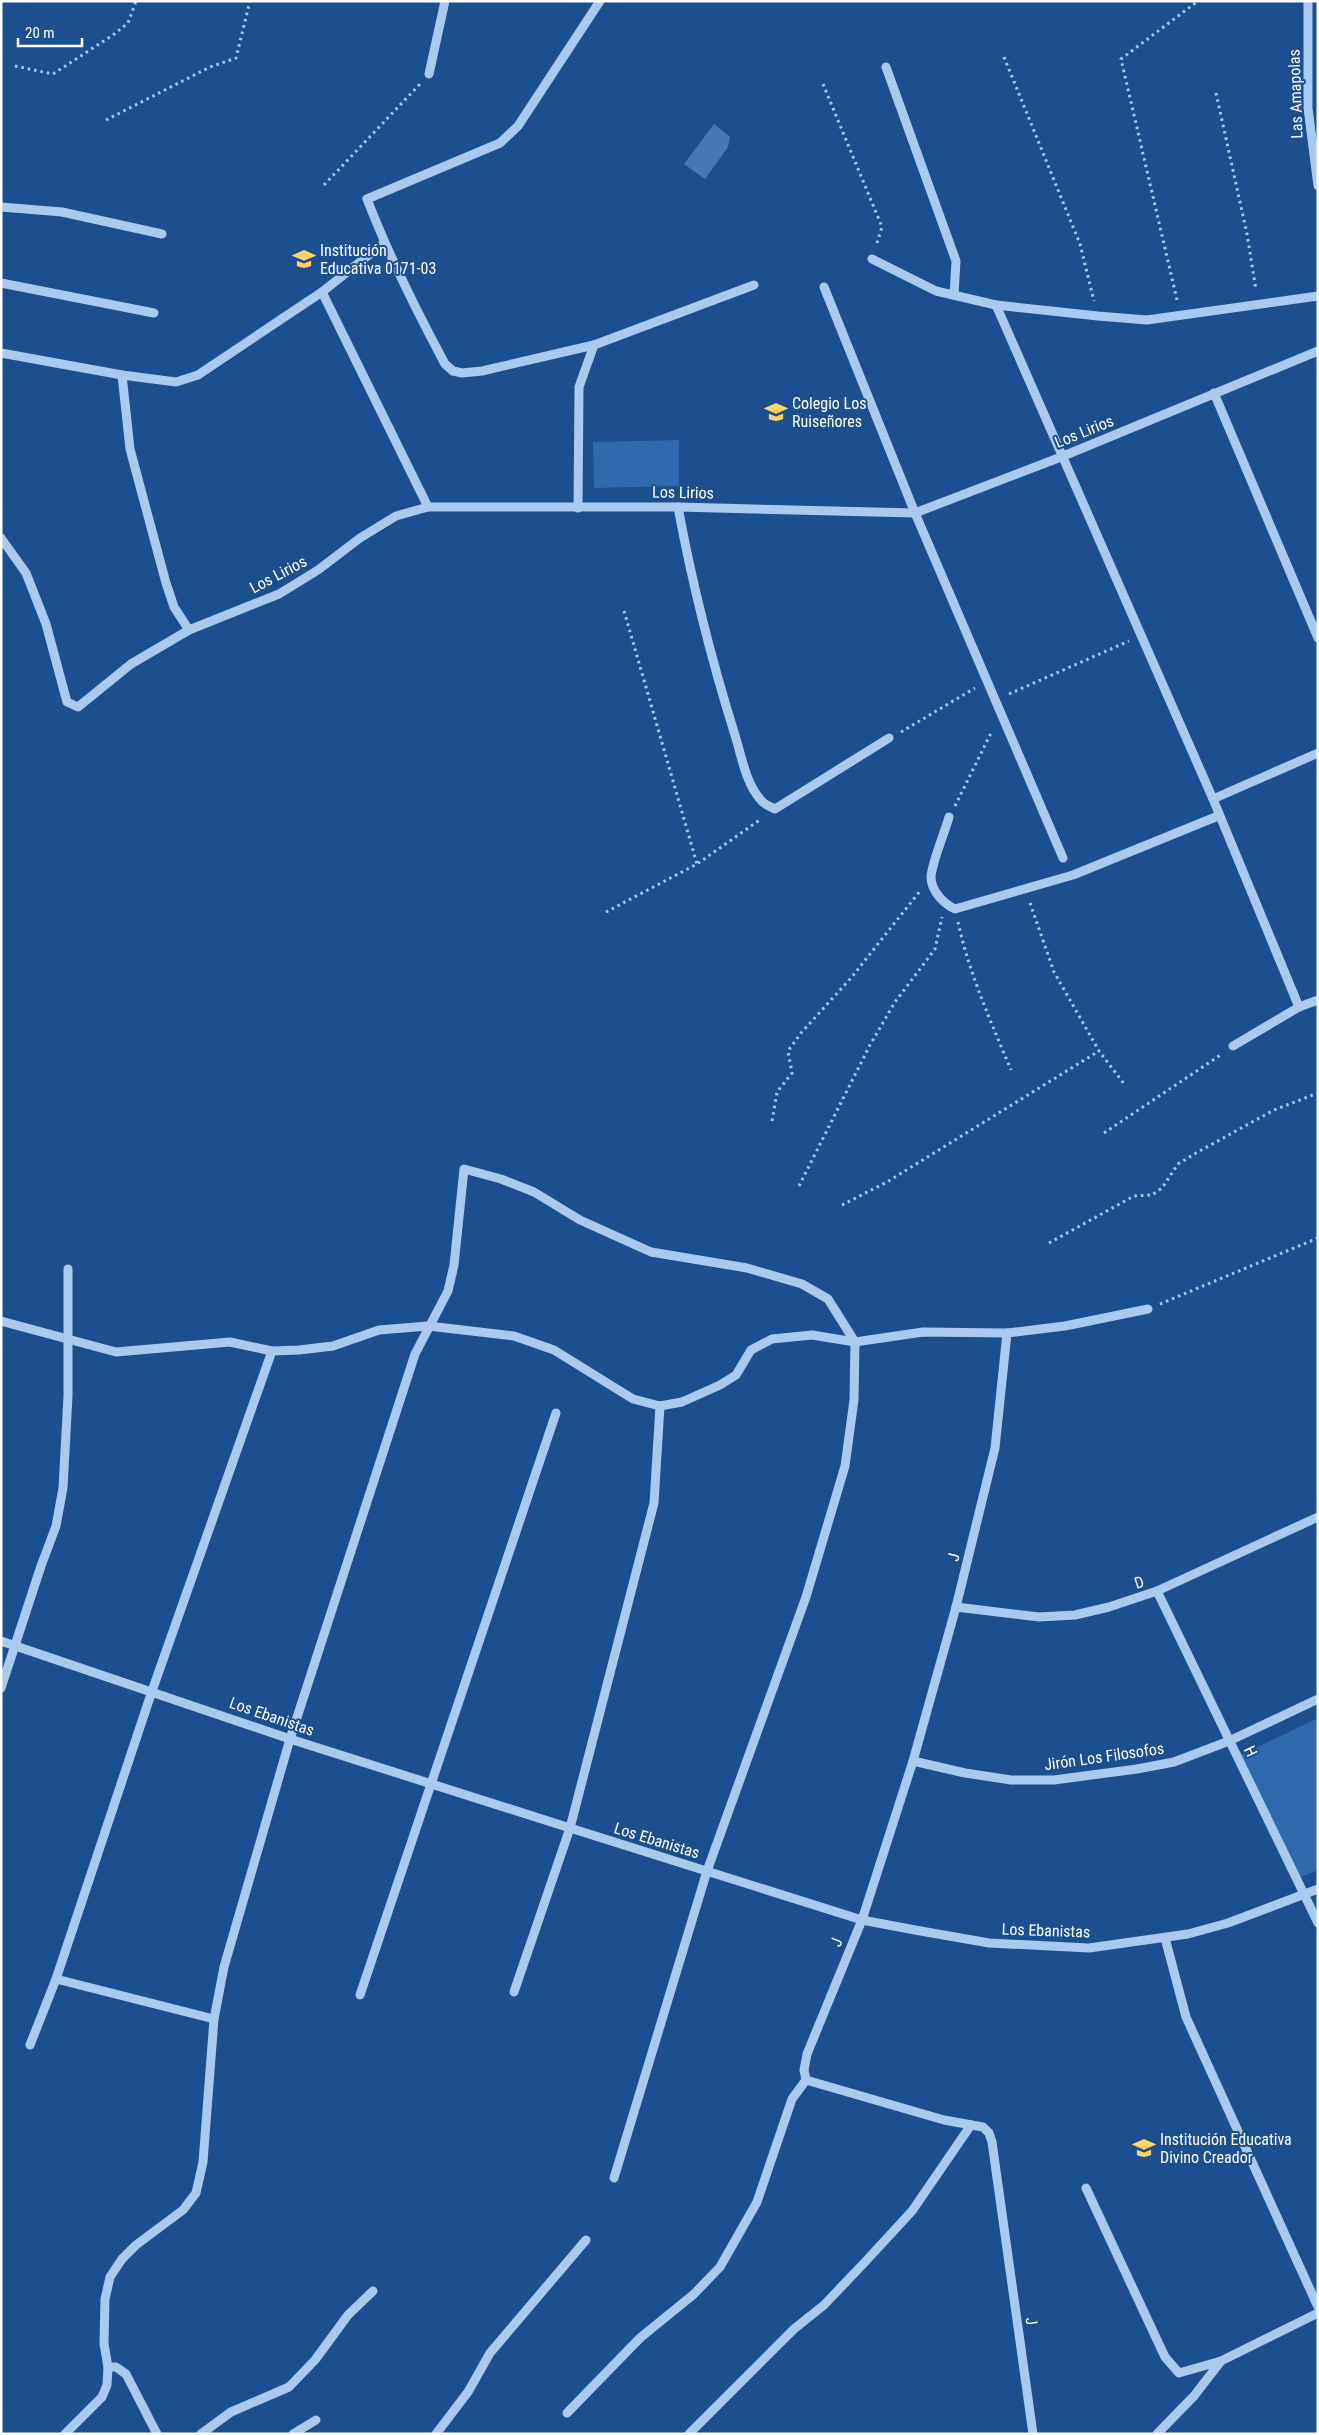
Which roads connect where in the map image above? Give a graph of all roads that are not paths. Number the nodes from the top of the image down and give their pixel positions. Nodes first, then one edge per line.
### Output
1 (445, 1) edge
2 (600, 1) edge
3 (1308, 1) edge
4 (886, 67) dead end
5 (429, 74) road end
6 (1318, 186) edge
7 (1, 207) edge
8 (162, 234) dead end
9 (384, 242) junction
10 (872, 259) road end
11 (1, 283) edge
12 (754, 285) dead end
13 (824, 286) dead end
14 (322, 292) junction
15 (954, 295) junction
16 (1318, 296) edge
17 (996, 305) junction
18 (154, 313) dead end
19 (594, 345) junction
20 (1318, 351) edge
21 (1, 353) edge
22 (122, 375) junction
23 (1214, 393) junction
24 (1061, 457) junction
25 (678, 506) junction
26 (428, 507) junction
27 (578, 508) junction
28 (914, 513) junction
29 (1, 538) edge
30 (188, 630) junction
31 (1318, 638) edge
32 (889, 738) road end
33 (1318, 753) edge
34 (1213, 799) junction
35 (1218, 816) junction
36 (949, 817) road end
37 (1063, 858) dead end
38 (1318, 1000) edge
39 (1299, 1007) junction
40 (1233, 1046) road end
41 (68, 1269) dead end
42 (1148, 1309) road end
43 (1, 1322) edge
44 (428, 1326) junction
45 (1007, 1333) junction
46 (68, 1339) junction
47 (856, 1342) junction
48 (272, 1351) junction
49 (660, 1406) junction
50 (556, 1413) dead end
51 (1318, 1517) edge
52 (1157, 1591) junction
53 (956, 1607) junction
54 (1, 1641) edge
55 (15, 1645) junction
56 (1, 1688) edge
57 (152, 1691) junction
58 (1318, 1699) edge
59 (290, 1739) junction
60 (1229, 1741) junction
61 (913, 1761) junction
62 (430, 1783) junction
63 (570, 1828) junction
64 (707, 1871) junction
65 (1318, 1889) edge
66 (1304, 1896) junction
67 (862, 1920) junction
68 (1318, 1923) edge
69 (1165, 1938) junction
70 (56, 1979) junction
71 (514, 1992) dead end
72 (360, 1995) dead end
73 (214, 2019) junction
74 (30, 2046) dead end
75 (806, 2080) junction
76 (971, 2125) junction
77 (614, 2178) dead end
78 (1086, 2188) dead end
79 (586, 2240) dead end
80 (372, 2291) dead end
81 (1318, 2307) edge
82 (1318, 2313) edge
83 (1221, 2361) junction
84 (108, 2367) junction
85 (567, 2413) dead end
86 (316, 2420) dead end
87 (65, 2434) edge
88 (157, 2434) edge
89 (201, 2434) edge
90 (293, 2434) edge
91 (436, 2434) edge
92 (689, 2434) edge
93 (1033, 2434) edge
94 (1157, 2434) edge

1 - 5 street
2 - 9 street
3 - 6 street, Las Amapolas
4 - 15 street
7 - 8 street
9 - 14 street
9 - 19 street
10 - 15 street
11 - 18 street
12 - 19 street
13 - 28 street
14 - 22 street
14 - 26 street
15 - 17 street
16 - 17 street
17 - 24 street
19 - 27 street
20 - 23 street, Los Lirios
21 - 22 street
22 - 30 street
23 - 24 street, Los Lirios
23 - 31 street
24 - 28 street, Los Lirios
24 - 34 street
25 - 27 street, Los Lirios
25 - 28 street, Los Lirios
25 - 32 street
26 - 27 street, Los Lirios
26 - 30 street, Los Lirios
28 - 37 street
29 - 30 street, Los Lirios
33 - 34 street
34 - 35 street
35 - 36 street
35 - 39 street
38 - 39 street
39 - 40 street
41 - 46 street
42 - 45 street
43 - 46 street
44 - 47 street
44 - 48 street
44 - 49 street
44 - 59 street
45 - 47 street
45 - 53 street, J
46 - 48 street
46 - 55 street
47 - 49 street
47 - 64 street
48 - 57 street
49 - 63 street
50 - 62 street
51 - 52 street, D
52 - 53 street, D
52 - 60 street, H
53 - 61 street, J
54 - 55 street, Los Ebanistas
55 - 56 street
55 - 57 street, Los Ebanistas
57 - 59 street, Los Ebanistas
57 - 70 street
58 - 60 street, Jirón Los Filosofos
59 - 62 street, Los Ebanistas
59 - 73 street
60 - 61 street, Jirón Los Filosofos
60 - 66 street, H
61 - 67 street, J
62 - 63 street, Los Ebanistas
62 - 72 street
63 - 64 street, Los Ebanistas
63 - 71 street
64 - 67 street, Los Ebanistas
64 - 77 street
65 - 66 street, Los Ebanistas
66 - 68 street, H
66 - 69 street, Los Ebanistas
67 - 69 street, Los Ebanistas
67 - 75 street, J
69 - 81 street
70 - 73 street
70 - 74 street
73 - 84 street
75 - 76 street, J
75 - 85 street
76 - 92 street
76 - 93 street, J
78 - 83 street
79 - 91 street
80 - 89 street
82 - 83 street
83 - 94 street
84 - 87 street
84 - 88 street
86 - 90 street

